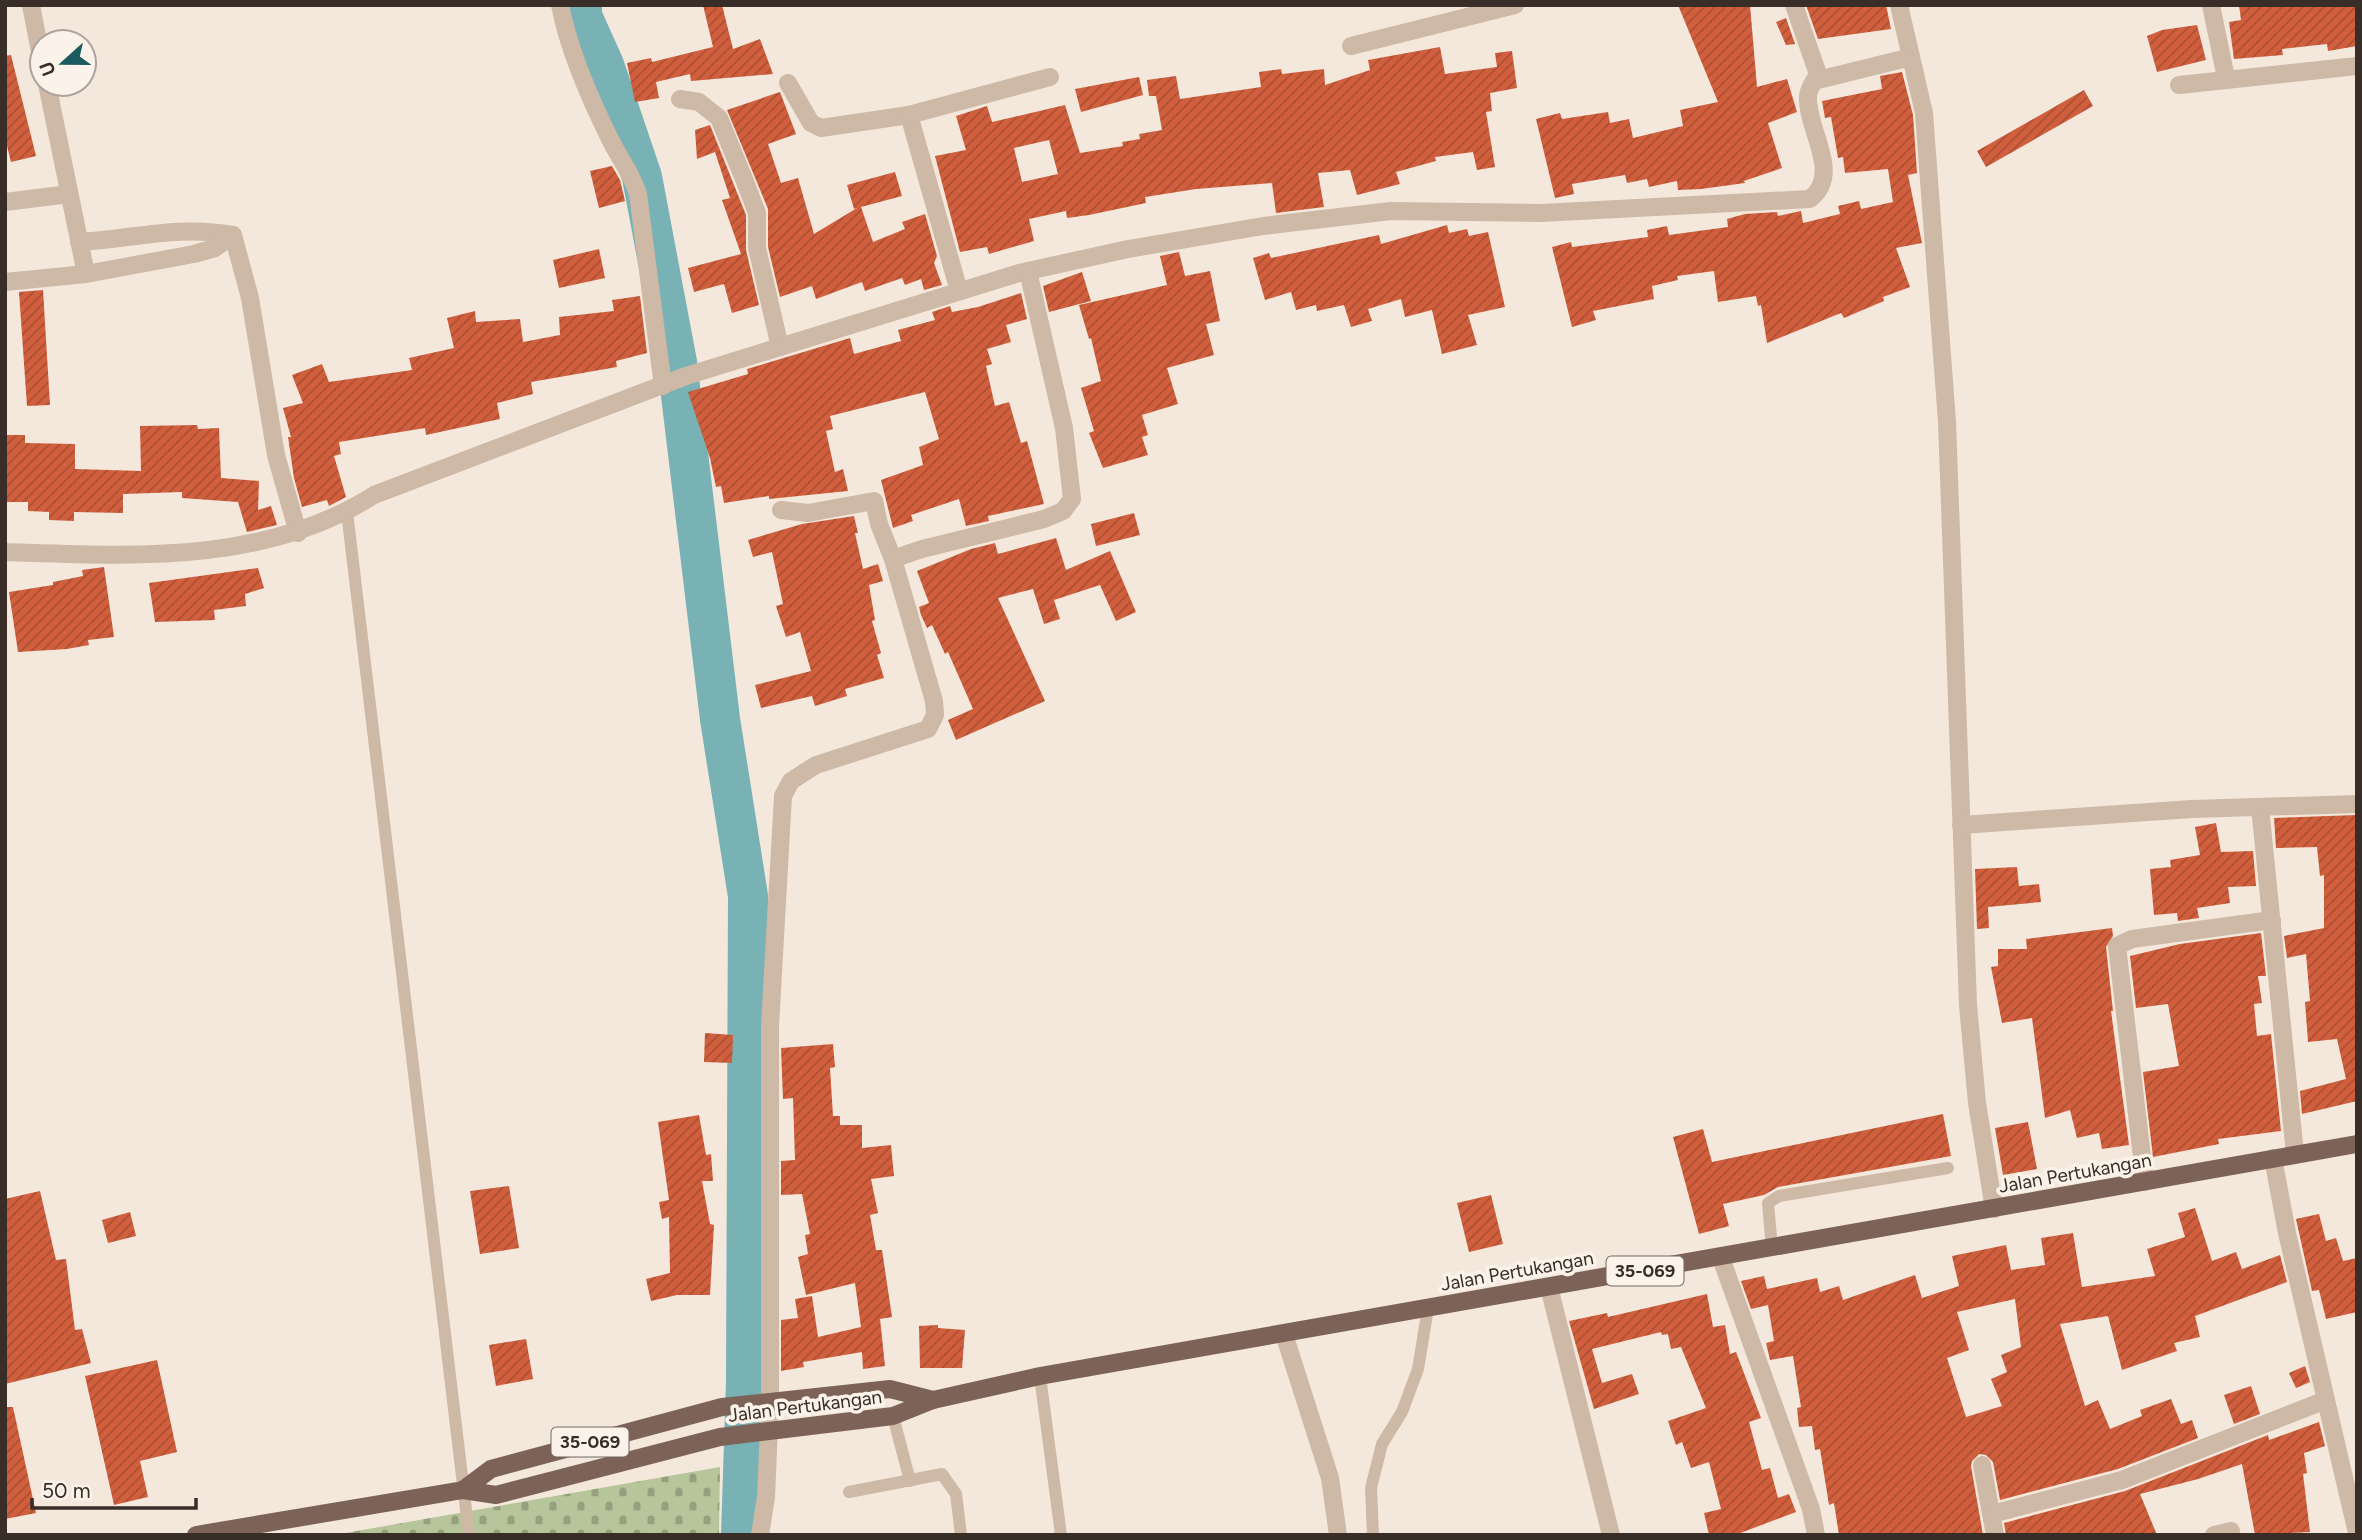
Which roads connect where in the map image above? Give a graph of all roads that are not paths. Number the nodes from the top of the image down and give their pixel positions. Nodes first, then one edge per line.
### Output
1 (30, 5) edge
2 (560, 5) edge
3 (1515, 5) edge
4 (1794, 5) edge
5 (1899, 5) edge
6 (2211, 5) edge
7 (35, 28) edge
8 (1351, 46) dead end
9 (1911, 57) junction
10 (2357, 66) edge
11 (1050, 77) dead end
12 (1819, 77) junction
13 (2226, 78) junction
14 (788, 83) dead end
15 (2179, 85) dead end
16 (50, 98) edge
17 (680, 99) dead end
18 (909, 115) junction
19 (69, 194) junction
20 (5, 202) edge
21 (233, 234) junction
22 (79, 242) junction
23 (1028, 271) junction
24 (86, 274) junction
25 (5, 282) edge
26 (960, 291) junction
27 (780, 347) junction
28 (675, 381) junction
29 (781, 510) dead end
30 (347, 512) junction
31 (298, 533) junction
32 (5, 552) edge
33 (893, 559) junction
34 (2357, 804) edge
35 (2260, 807) junction
36 (1961, 825) junction
37 (2272, 919) junction
38 (2357, 1144) edge
39 (2295, 1154) junction
40 (2273, 1158) junction
41 (1948, 1168) dead end
42 (2145, 1182) junction
43 (1994, 1209) junction
44 (1772, 1249) junction
45 (1721, 1258) junction
46 (1549, 1287) junction
47 (1428, 1308) junction
48 (1283, 1334) junction
49 (1040, 1376) junction
50 (933, 1400) junction
51 (2326, 1400) junction
52 (761, 1403) junction
53 (893, 1416) junction
54 (761, 1433) junction
55 (1982, 1465) dead end
56 (910, 1481) junction
57 (463, 1490) junction
58 (849, 1492) dead end
59 (1992, 1514) junction
60 (236, 1531) edge
61 (2357, 1533) edge
62 (196, 1535) edge
63 (469, 1535) edge
64 (761, 1535) edge
65 (961, 1535) edge
66 (1061, 1535) edge
67 (1338, 1535) edge
68 (1373, 1535) edge
69 (1611, 1535) edge
70 (1816, 1535) edge
71 (1996, 1535) edge

1 - 7 street
2 - 28 street
3 - 8 street
4 - 12 street
5 - 9 street
6 - 13 street
9 - 12 street
9 - 36 street
10 - 13 street
11 - 18 street
12 - 23 street
13 - 15 street
14 - 18 street
16 - 19 street
17 - 27 street
18 - 26 street
19 - 20 street
19 - 22 street
21 - 22 street
21 - 24 street
21 - 31 street
22 - 24 street
23 - 26 street
23 - 33 street
24 - 25 street
26 - 27 street
27 - 28 street
28 - 30 street
29 - 33 street
30 - 31 street
30 - 57 lane
31 - 32 street
33 - 52 street
34 - 35 street
35 - 36 street
35 - 37 street
36 - 43 street
37 - 39 street
37 - 42 street
38 - 39 main road, Jalan Pertukangan / 35-069
39 - 40 main road, Jalan Pertukangan / 35-069
40 - 42 main road, Jalan Pertukangan / 35-069
40 - 51 street
41 - 44 lane
42 - 43 main road, Jalan Pertukangan / 35-069
43 - 44 main road, Jalan Pertukangan / 35-069
44 - 45 main road, Jalan Pertukangan / 35-069
45 - 46 main road, Jalan Pertukangan / 35-069
45 - 70 street
46 - 47 main road, Jalan Pertukangan / 35-069
46 - 69 street
47 - 48 main road, Jalan Pertukangan / 35-069
47 - 68 lane
48 - 49 main road, Jalan Pertukangan / 35-069
48 - 67 street
49 - 50 main road, Jalan Pertukangan / 35-069
49 - 66 lane
50 - 52 main road, Jalan Pertukangan / 35-069
50 - 53 main road, Jalan Pertukangan / 35-069
51 - 59 street
51 - 61 street
52 - 54 street
52 - 57 main road, Jalan Pertukangan / 35-069
53 - 54 main road, Jalan Pertukangan / 35-069
53 - 56 lane
54 - 57 main road, Jalan Pertukangan / 35-069
54 - 64 street
55 - 59 street
56 - 58 lane
56 - 65 lane
57 - 60 main road, 35-069
57 - 63 lane
59 - 71 street
60 - 62 main road, 35-069

